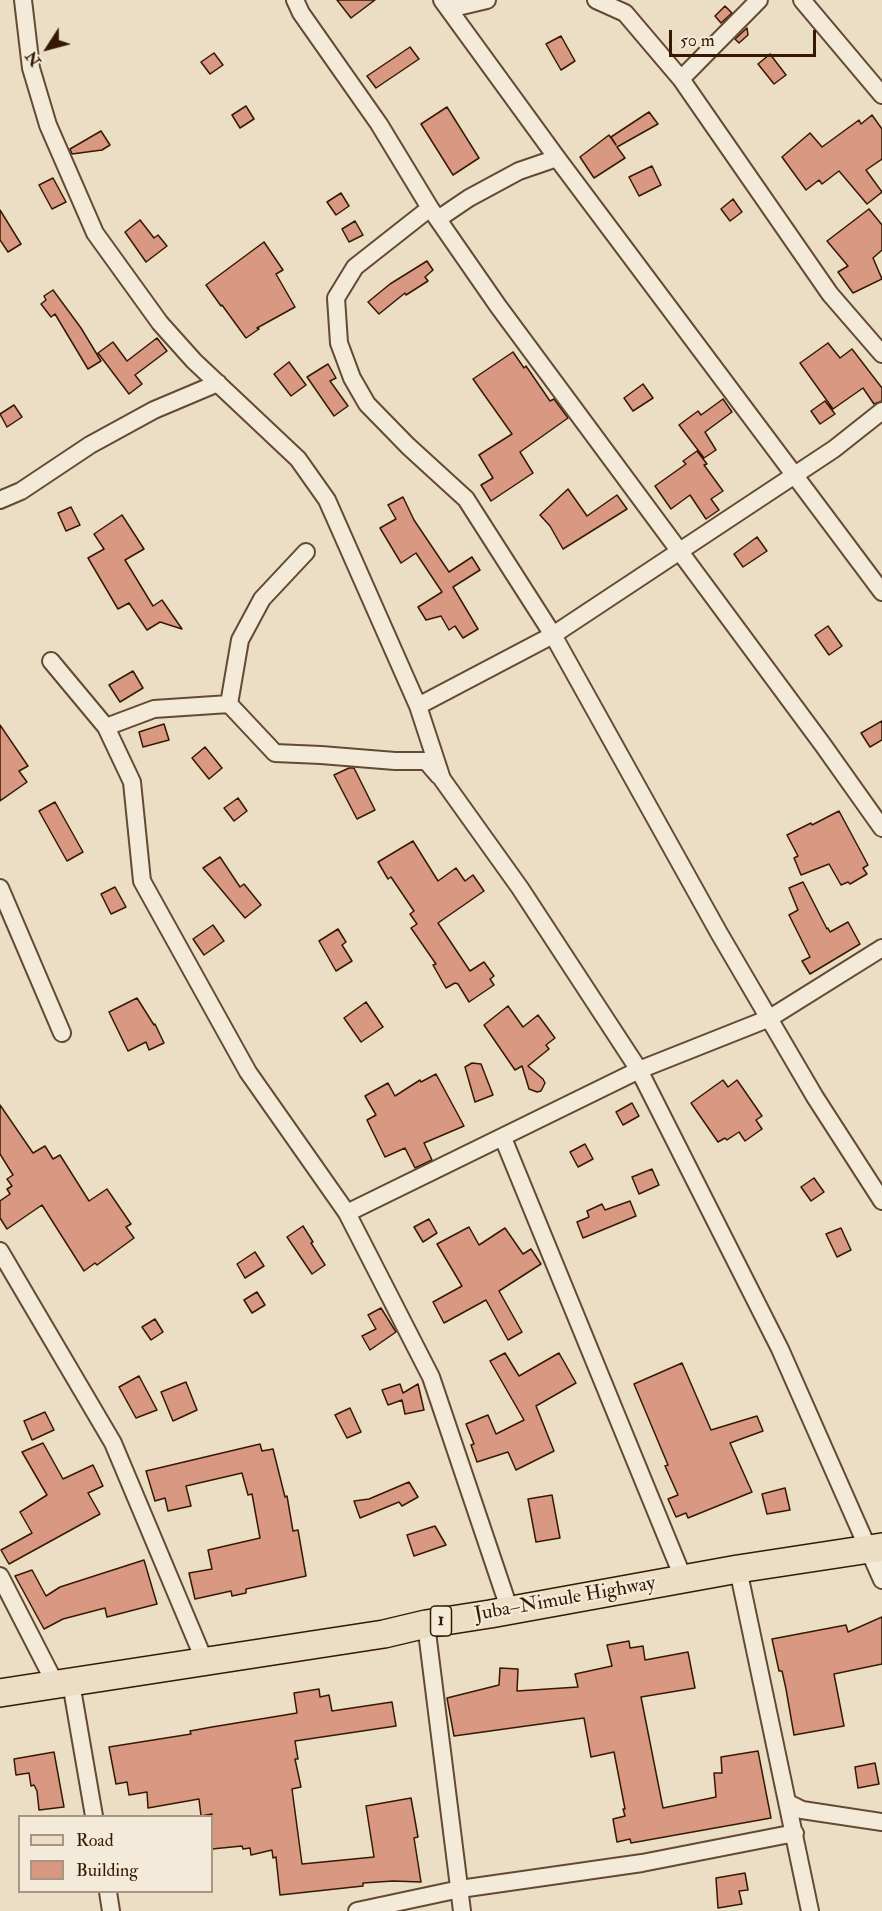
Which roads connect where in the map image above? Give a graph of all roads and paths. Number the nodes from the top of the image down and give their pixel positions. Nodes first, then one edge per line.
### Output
1 (22, 0) edge
2 (295, 0) edge
3 (487, 0) edge
4 (596, 0) edge
5 (759, 0) edge
6 (802, 0) edge
7 (445, 5) edge
8 (681, 79) junction
9 (882, 95) edge
10 (557, 158) junction
11 (434, 213) junction
12 (882, 354) edge
13 (218, 383) junction
14 (882, 411) edge
15 (794, 475) junction
16 (0, 500) edge
17 (306, 552) dead end
18 (680, 553) junction
19 (882, 592) edge
20 (553, 635) junction
21 (51, 661) dead end
22 (229, 704) junction
23 (418, 706) junction
24 (106, 727) junction
25 (442, 779) junction
26 (882, 828) edge
27 (0, 888) edge
28 (882, 948) edge
29 (770, 1018) junction
30 (62, 1034) dead end
31 (639, 1070) junction
32 (503, 1138) junction
33 (882, 1201) edge
34 (347, 1213) junction
35 (0, 1251) edge
36 (876, 1549) edge
37 (738, 1569) junction
38 (0, 1576) edge
39 (684, 1580) junction
40 (882, 1580) edge
41 (510, 1611) junction
42 (426, 1624) junction
43 (205, 1662) junction
44 (63, 1684) junction
45 (0, 1693) edge
46 (788, 1803) junction
47 (94, 1815) edge
48 (882, 1822) edge
49 (795, 1833) junction
50 (460, 1889) junction
51 (108, 1893) edge
52 (111, 1911) edge
53 (357, 1911) edge
54 (462, 1911) edge
55 (810, 1911) edge

1 - 13 street
2 - 11 street
3 - 7 street
4 - 8 street
5 - 8 street
6 - 9 street
7 - 10 street
8 - 12 street
10 - 11 street
10 - 15 street
11 - 18 street
11 - 20 street
13 - 16 street
13 - 23 street
14 - 15 street
15 - 18 street
15 - 19 street
17 - 22 street
18 - 20 street
18 - 26 street
20 - 23 street
20 - 29 street
21 - 24 street
22 - 24 street
22 - 25 street
23 - 25 street
24 - 34 street
25 - 31 street
27 - 30 street
28 - 29 street
29 - 31 street
29 - 33 street
31 - 32 street
31 - 36 street
32 - 34 street
32 - 39 street
34 - 41 street
35 - 43 street
36 - 37 main road, Juba–Nimule Highway / 1
36 - 40 street
37 - 39 main road, Juba–Nimule Highway / 1
37 - 46 street
38 - 44 street
39 - 41 main road, Juba–Nimule Highway / 1
41 - 42 main road, Juba–Nimule Highway / 1
42 - 43 main road, Juba–Nimule Highway / 1
42 - 50 street
43 - 44 main road, Juba–Nimule Highway / 1
44 - 45 main road, Juba–Nimule Highway / 1
44 - 47 street
46 - 48 street
46 - 49 street
49 - 50 street
49 - 55 street
50 - 53 street
50 - 54 street
51 - 52 street

